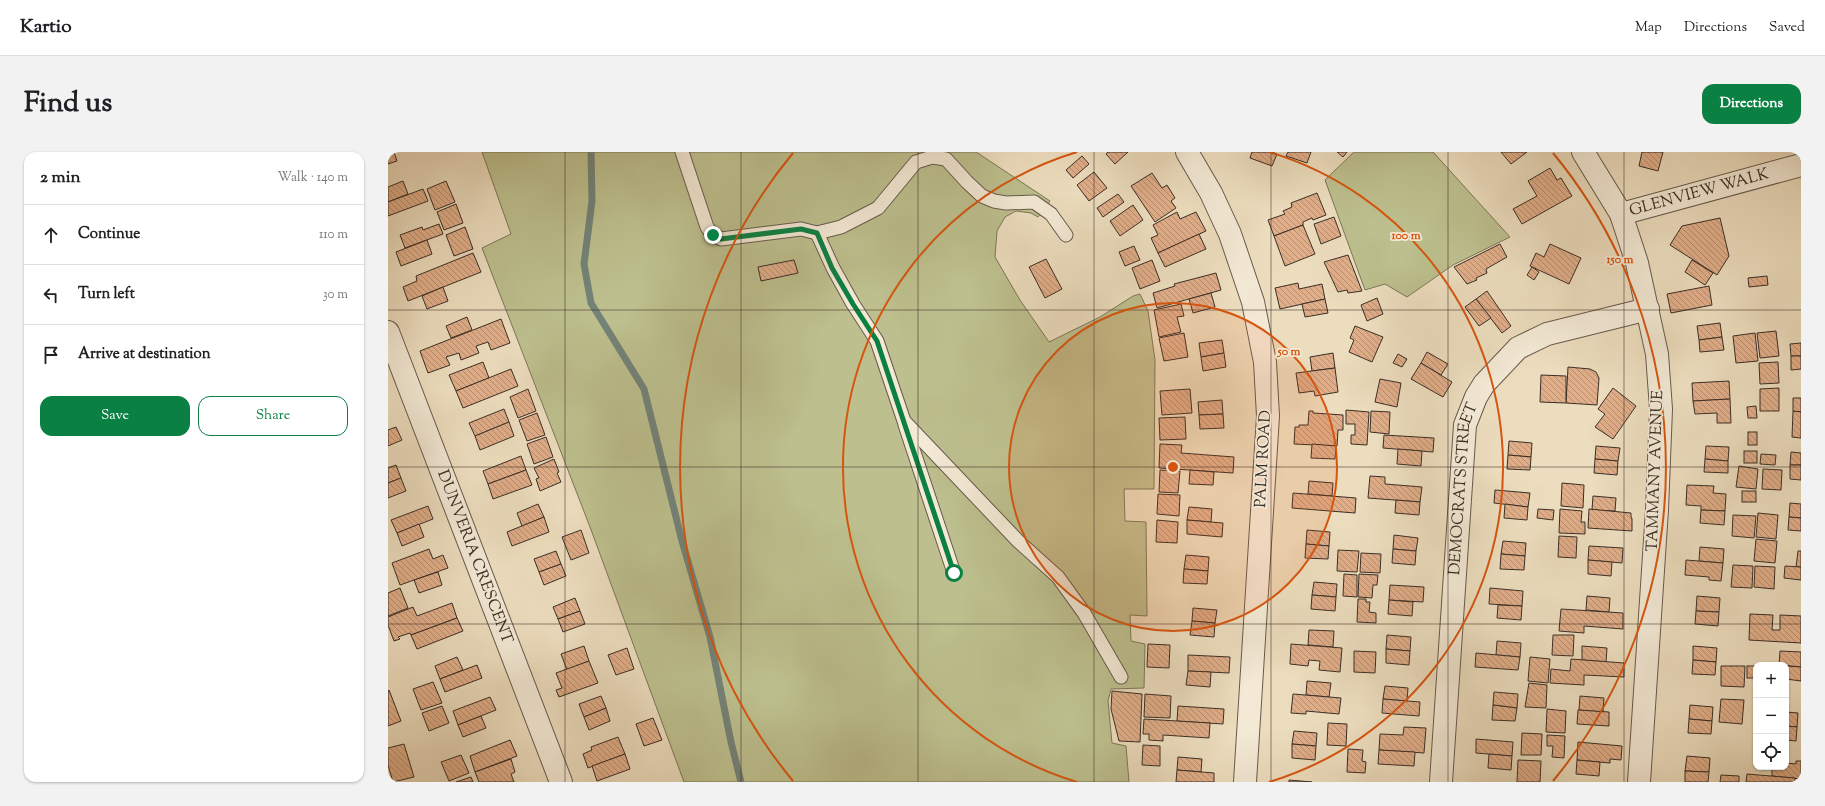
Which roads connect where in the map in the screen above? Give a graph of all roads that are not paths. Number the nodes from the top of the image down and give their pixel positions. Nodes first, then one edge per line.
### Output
1 (682, 152) edge
2 (1187, 152) edge
3 (1583, 152) edge
4 (1801, 165) edge
5 (1621, 214) junction
6 (817, 233) junction
7 (1066, 235) dead end
8 (1648, 309) junction
9 (388, 332) edge
10 (904, 421) junction
11 (954, 573) dead end
12 (1121, 677) dead end
13 (561, 782) edge
14 (1245, 782) edge
15 (1441, 782) edge
16 (1639, 782) edge

1 - 6 lane
2 - 14 street, PALM ROAD
3 - 5 street, TAMMANY AVENUE
4 - 5 street, GLENVIEW WALK
5 - 8 street, TAMMANY AVENUE
6 - 7 lane
6 - 10 lane
8 - 15 street, DEMOCRATS STREET
8 - 16 street, TAMMANY AVENUE
9 - 13 street, DUNVERIA CRESCENT
10 - 11 lane
10 - 12 lane

